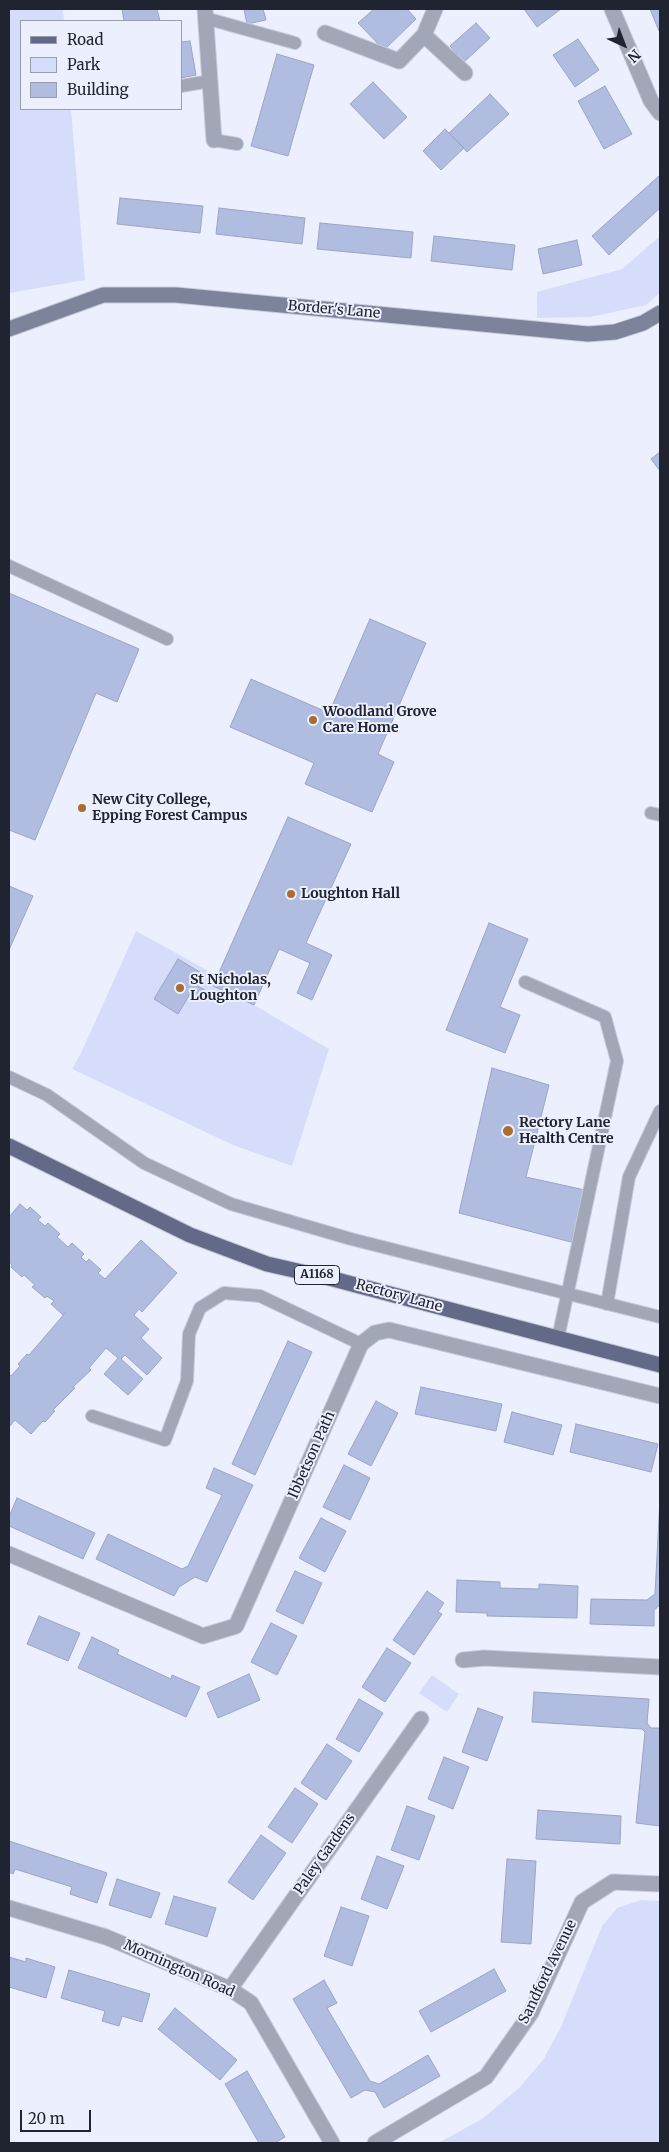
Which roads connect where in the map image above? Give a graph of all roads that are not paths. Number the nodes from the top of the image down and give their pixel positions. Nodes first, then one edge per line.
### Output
1 (435, 9) edge
2 (612, 9) edge
3 (205, 13) edge
4 (325, 33) dead end
5 (424, 35) junction
6 (295, 43) dead end
7 (465, 73) dead end
8 (210, 81) junction
9 (182, 86) edge
10 (660, 113) edge
11 (214, 140) joint
12 (237, 144) dead end
13 (660, 313) edge
14 (9, 329) edge
15 (9, 566) edge
16 (167, 639) dead end
17 (524, 982) dead end
18 (9, 1077) edge
19 (660, 1111) edge
20 (9, 1146) edge
21 (567, 1293) junction
22 (607, 1304) junction
23 (660, 1317) edge
24 (558, 1338) junction
25 (361, 1344) junction
26 (660, 1365) edge
27 (660, 1396) edge
28 (92, 1416) dead end
29 (9, 1554) edge
30 (463, 1660) dead end
31 (660, 1667) edge
32 (421, 1720) dead end
33 (660, 1884) edge
34 (9, 1908) edge
35 (230, 1988) junction
36 (332, 2143) edge
37 (375, 2143) edge

1 - 5 street
2 - 10 street
3 - 6 lane
3 - 8 street
4 - 5 street
5 - 7 street
8 - 9 lane
8 - 11 street
11 - 12 lane
13 - 14 street, Border's Lane
15 - 16 lane
17 - 21 lane
18 - 21 lane
19 - 22 lane
20 - 24 main road, Rectory Lane / A1168
21 - 22 lane
21 - 24 lane
22 - 23 lane
24 - 26 main road, Rectory Lane / A1168
25 - 27 street
25 - 28 lane
25 - 29 street, Ibbetson Path
30 - 31 street
32 - 35 street, Paley Gardens
33 - 37 street, Sandford Avenue
34 - 35 street, Mornington Road
35 - 36 street, Mornington Road

